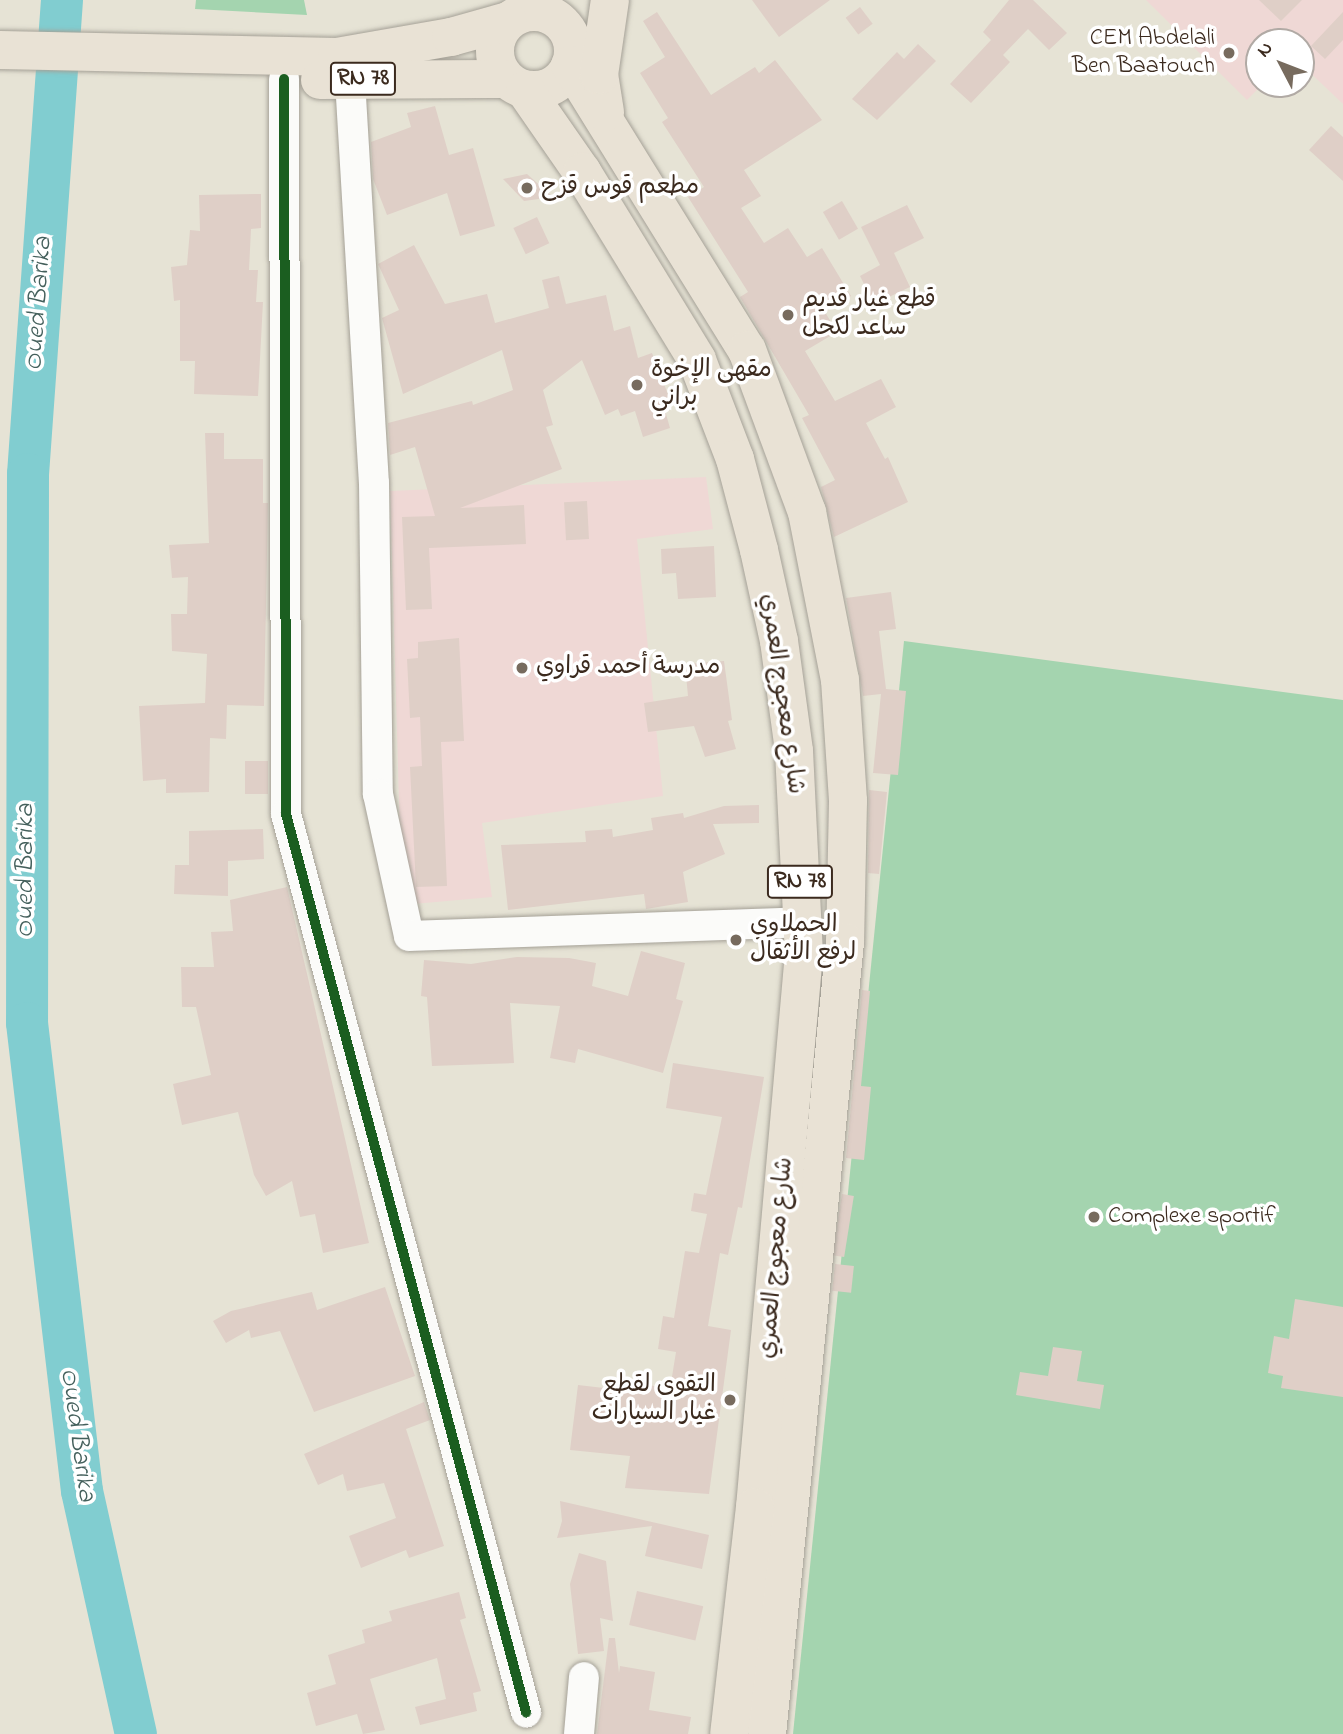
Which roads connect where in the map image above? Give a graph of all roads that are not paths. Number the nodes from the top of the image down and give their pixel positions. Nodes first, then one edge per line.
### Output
1 (608, 0) edge
2 (544, 26) edge
3 (0, 50) edge
4 (221, 66) junction
5 (0, 73) edge
6 (284, 79) junction
7 (350, 80) junction
8 (515, 84) junction
9 (607, 121) junction
10 (802, 922) junction
11 (584, 1677) dead end
12 (526, 1712) dead end
13 (579, 1734) edge
14 (729, 1734) edge
15 (767, 1734) edge

1 - 2 main road
1 - 9 main road, RN 78
2 - 4 main road
2 - 8 main road
2 - 8 main road, شارع معجوج العمري
2 - 9 main road, شارع معجوج العمري
3 - 4 main road
4 - 5 main road, RN 78
4 - 6 main road, RN 78
6 - 7 main road, RN 78
6 - 12 street
7 - 8 main road, RN 78
7 - 10 street
8 - 10 main road, شارع معجوج العمري / RN 78
9 - 15 main road, شارع معجوج العمري / RN 78
10 - 14 main road, شارع معجوج العمري / RN 78
11 - 13 street

